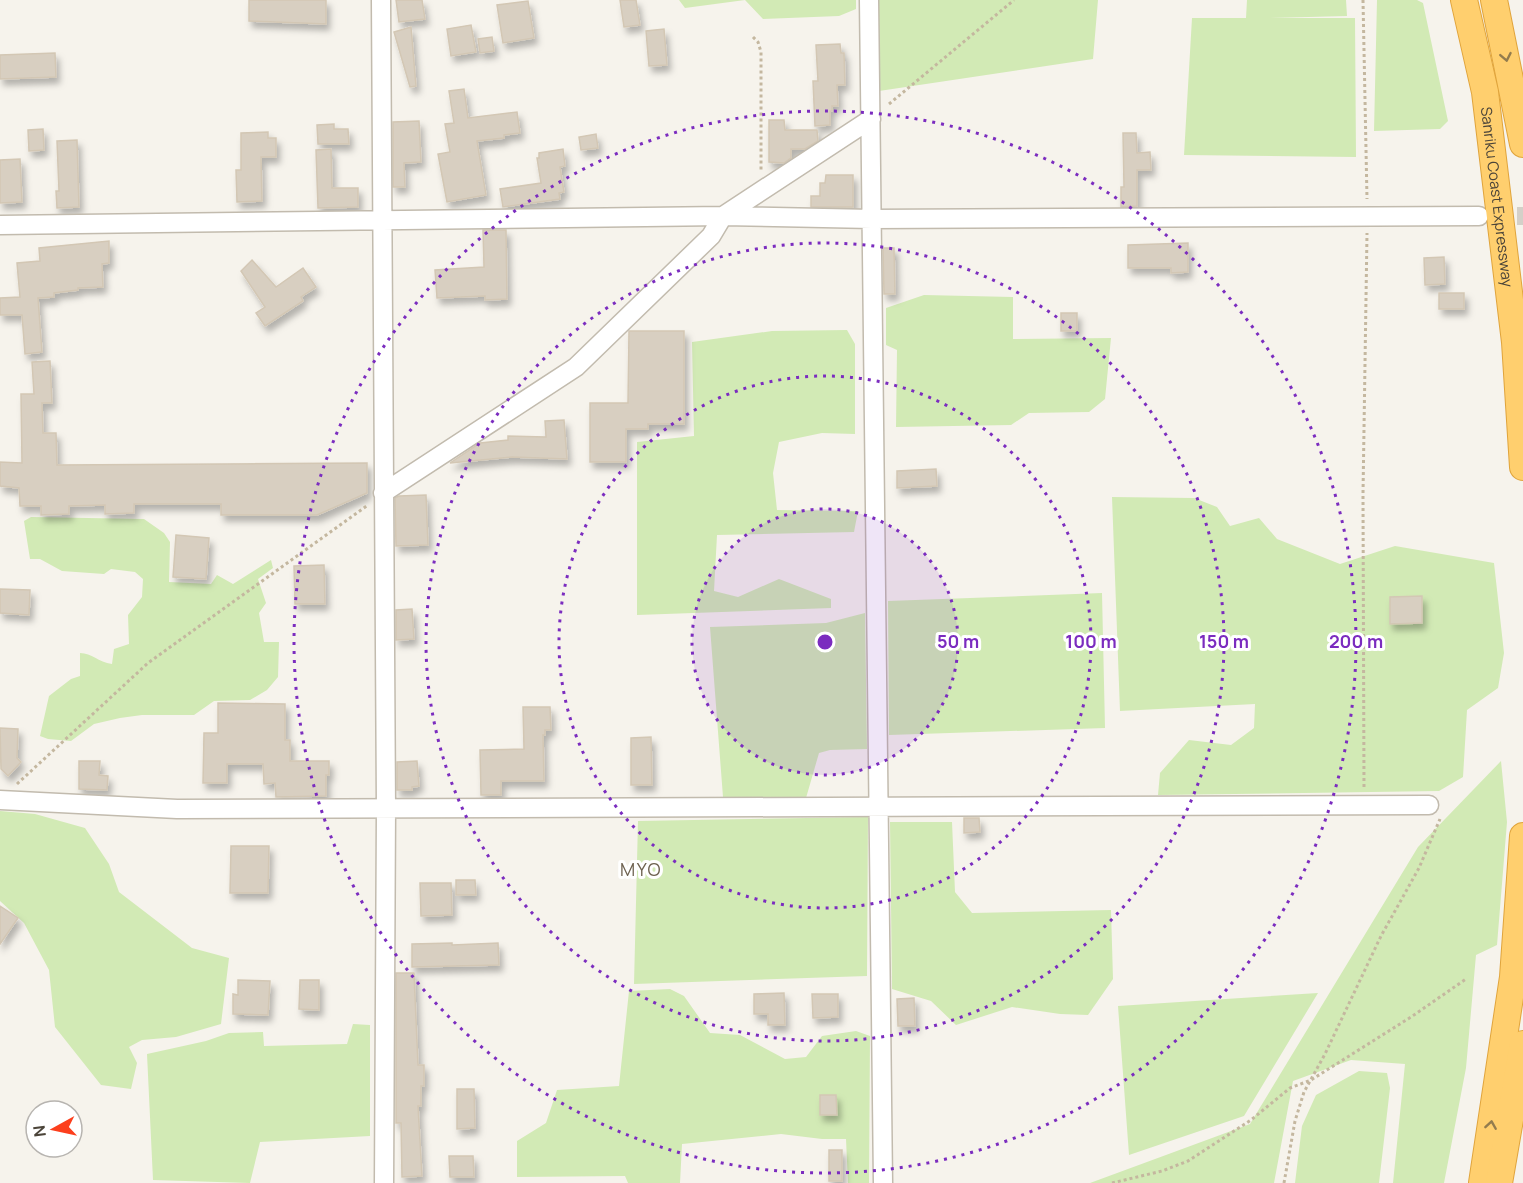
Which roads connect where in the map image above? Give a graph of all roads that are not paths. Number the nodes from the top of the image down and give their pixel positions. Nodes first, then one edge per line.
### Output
1 (381, 0) edge
2 (869, 0) edge
3 (1464, 0) edge
4 (1494, 0) edge
5 (871, 119) junction
6 (1523, 144) edge
7 (723, 216) junction
8 (1479, 216) tunnel mouth
9 (381, 219) junction
10 (872, 219) junction
11 (0, 225) edge
12 (1523, 467) edge
13 (383, 494) junction
14 (0, 800) edge
15 (1429, 805) road end
16 (878, 807) junction
17 (386, 809) junction
18 (1523, 836) edge
19 (1523, 1044) edge
20 (384, 1183) edge
21 (883, 1183) edge
22 (1482, 1183) edge
23 (1499, 1183) edge

1 - 9 street
2 - 5 street
3 - 12 highway, Sanriku Coast Expressway
4 -> 6 highway, Sanriku Coast Expressway
5 - 7 street
5 - 10 street
7 - 9 street
7 - 10 street
7 - 13 street
8 - 10 street
9 - 11 street
9 - 13 street
10 - 16 street
13 - 17 street
14 - 17 street
15 - 16 street
16 - 17 street
16 - 21 street
17 - 20 street
22 -> 18 highway
19 - 23 highway

